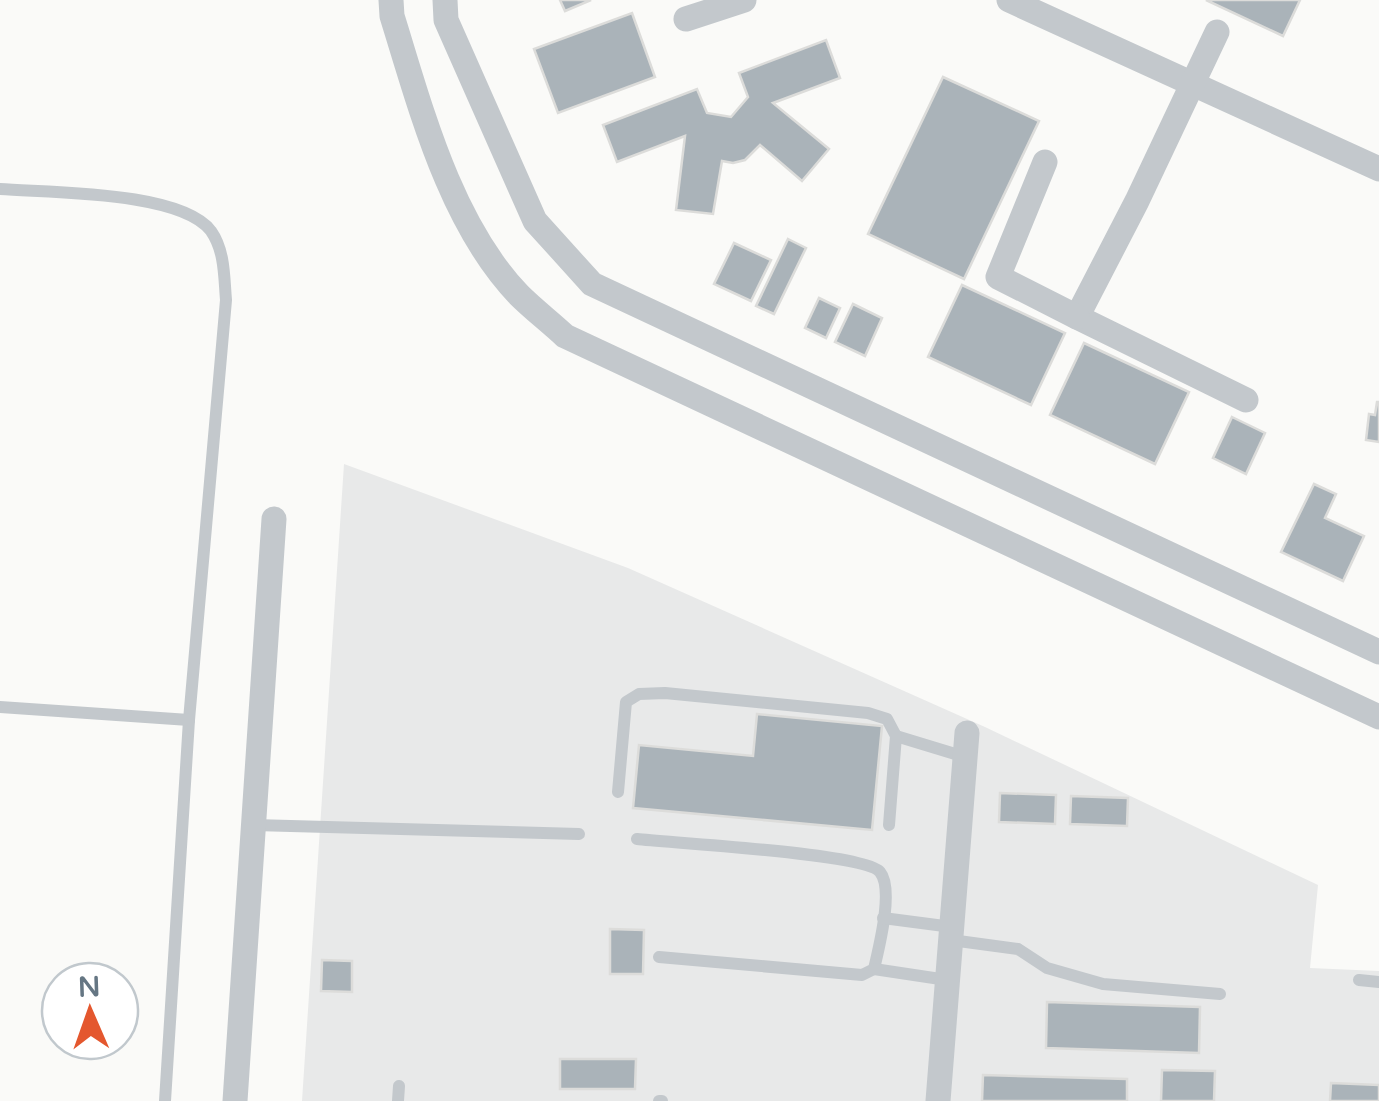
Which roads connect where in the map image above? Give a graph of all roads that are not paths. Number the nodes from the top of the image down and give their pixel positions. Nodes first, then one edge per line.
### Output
1 (391, 0) edge
2 (445, 0) edge
3 (744, 0) edge
4 (1009, 0) edge
5 (686, 18) dead end
6 (1217, 32) dead end
7 (1192, 84) junction
8 (1045, 162) dead end
9 (1379, 169) edge
10 (0, 189) edge
11 (1077, 317) junction
12 (1246, 400) dead end
13 (274, 518) dead end
14 (1379, 652) edge
15 (0, 706) edge
16 (1379, 717) edge
17 (189, 720) junction
18 (896, 736) junction
19 (966, 745) joint
20 (618, 792) dead end
21 (254, 825) junction
22 (888, 825) dead end
23 (579, 834) dead end
24 (636, 840) dead end
25 (883, 918) junction
26 (951, 934) junction
27 (659, 957) dead end
28 (874, 970) junction
29 (948, 980) junction
30 (1359, 980) dead end
31 (1379, 982) edge
32 (1220, 994) dead end
33 (399, 1086) dead end
34 (165, 1101) edge
35 (236, 1101) edge
36 (398, 1101) edge
37 (938, 1101) edge

1 - 16 street
2 - 14 street
3 - 5 street
4 - 7 street
6 - 7 street
7 - 9 street
7 - 11 street
8 - 11 street
10 - 17 lane
11 - 12 street
13 - 21 street
15 - 17 lane
17 - 34 lane
18 - 19 lane
18 - 20 lane
18 - 22 lane
19 - 26 street
21 - 23 lane
21 - 35 street
24 - 25 lane
25 - 26 lane
25 - 28 lane
26 - 29 street
26 - 32 lane
27 - 28 lane
28 - 29 lane
29 - 37 street
30 - 31 lane
33 - 36 lane

